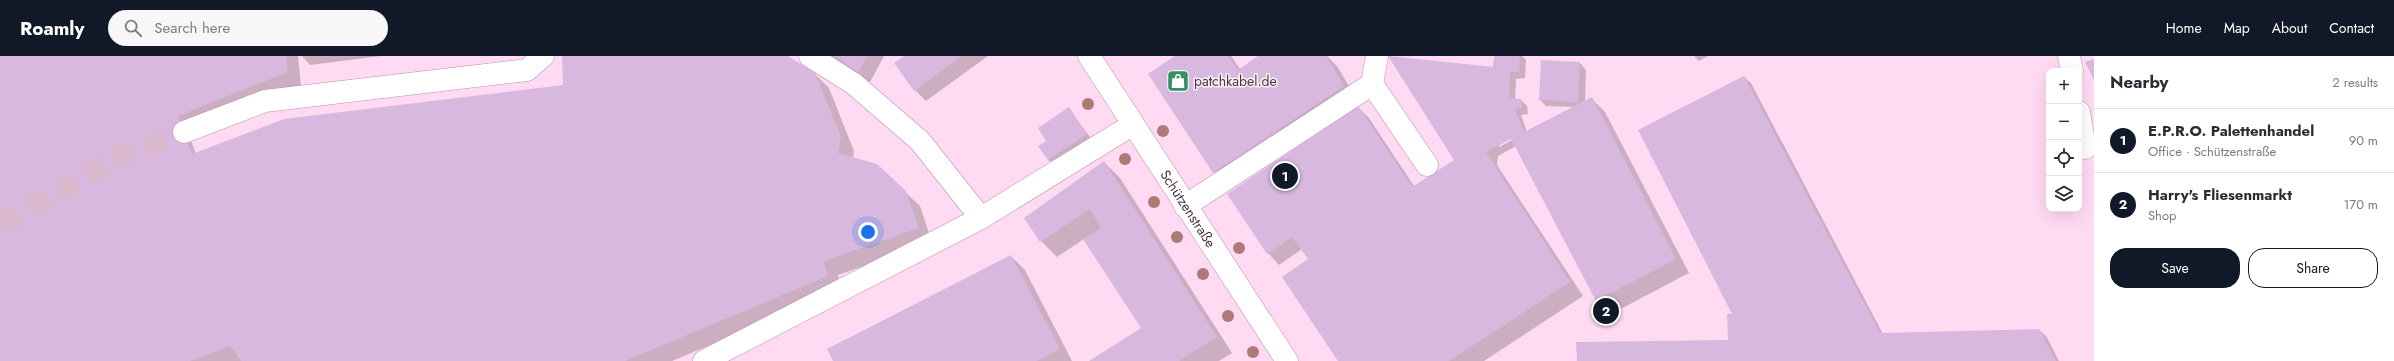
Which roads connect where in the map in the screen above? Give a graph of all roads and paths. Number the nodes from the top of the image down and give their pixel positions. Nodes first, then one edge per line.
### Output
1 (543, 56) edge
2 (810, 56) edge
3 (1089, 56) edge
4 (1377, 56) edge
5 (2069, 56) edge
6 (2071, 68) edge
7 (1372, 84) junction
8 (1132, 125) junction
9 (2082, 130) edge
10 (184, 132) tunnel mouth
11 (2085, 148) dead end
12 (1426, 165) dead end
13 (1185, 206) junction
14 (981, 218) junction
15 (704, 361) edge
16 (1287, 361) edge

1 - 10 street
2 - 14 street
3 - 8 street, Schützenstraße
4 - 7 street
5 - 6 street
7 - 12 street
7 - 13 street
8 - 13 street, Schützenstraße
8 - 14 street
9 - 11 street
13 - 16 street, Schützenstraße
14 - 15 street

